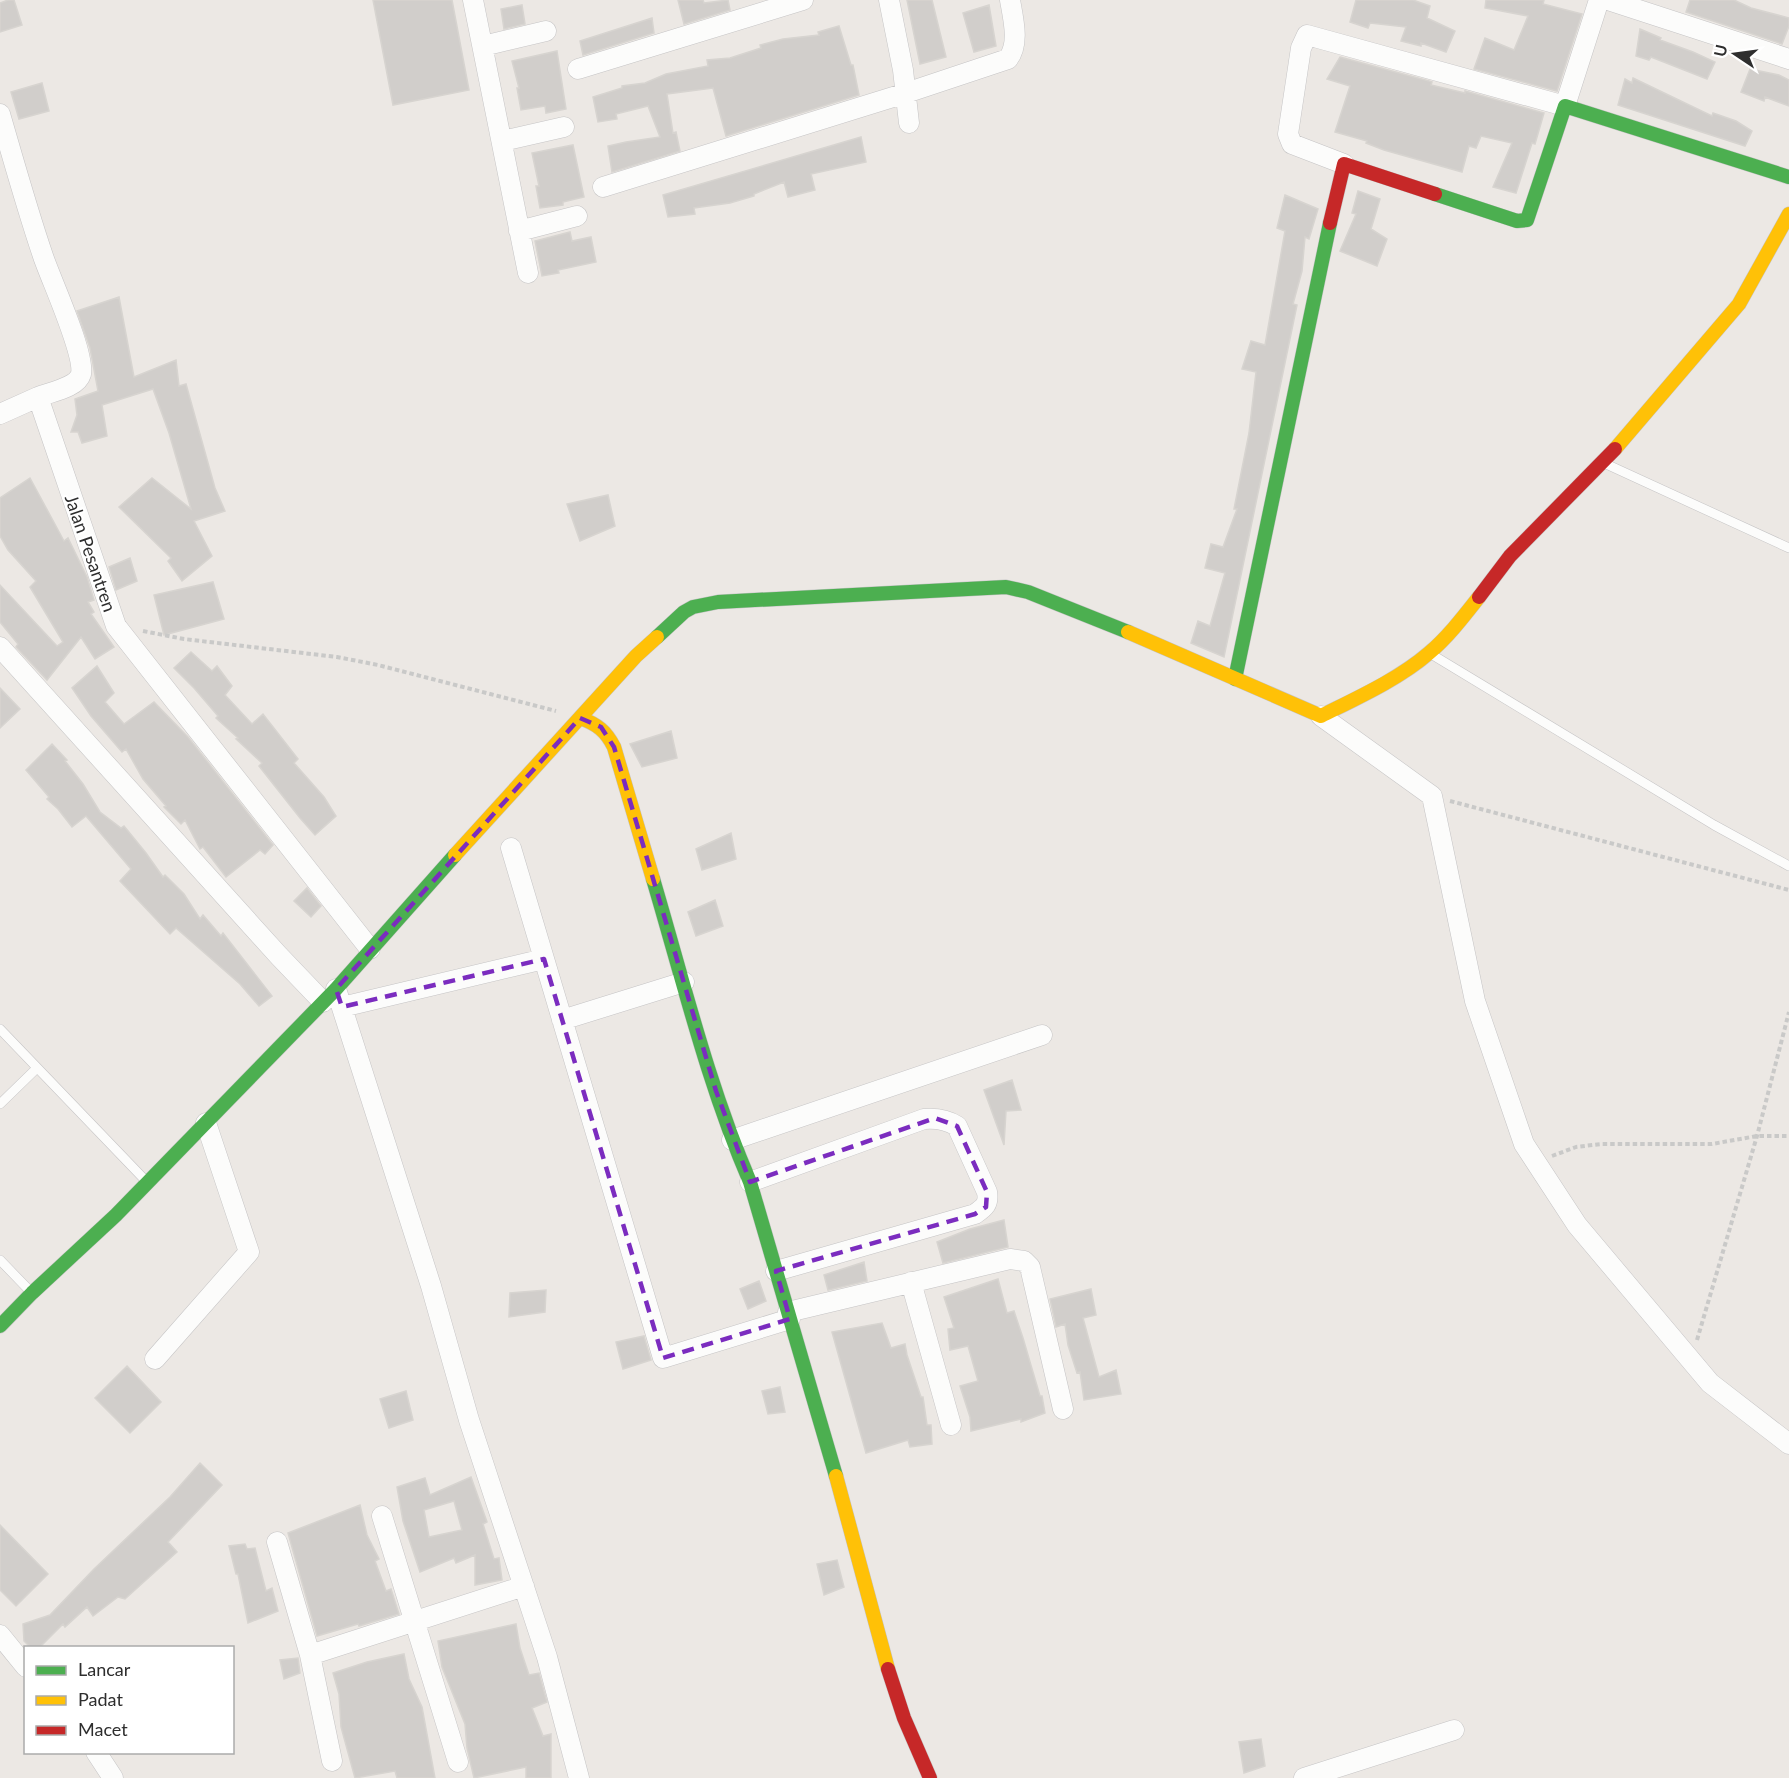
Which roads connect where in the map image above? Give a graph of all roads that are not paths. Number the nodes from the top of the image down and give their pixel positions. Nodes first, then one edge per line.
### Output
1 (473, 0) edge
2 (803, 0) edge
3 (889, 0) edge
4 (1010, 0) edge
5 (1599, 0) edge
6 (1608, 0) edge
7 (546, 31) dead end
8 (483, 46) junction
9 (1789, 59) edge
10 (578, 69) dead end
11 (906, 93) junction
12 (1565, 106) junction
13 (0, 114) edge
14 (909, 123) dead end
15 (564, 127) dead end
16 (502, 141) junction
17 (1344, 164) junction
18 (1789, 177) edge
19 (603, 187) dead end
20 (1789, 214) edge
21 (577, 216) dead end
22 (519, 231) junction
23 (528, 273) dead end
24 (38, 397) junction
25 (0, 414) edge
26 (1604, 463) junction
27 (1789, 548) edge
28 (0, 647) edge
29 (1429, 653) junction
30 (1235, 678) junction
31 (1321, 716) junction
32 (580, 718) junction
33 (511, 848) dead end
34 (1789, 866) edge
35 (370, 949) junction
36 (544, 959) junction
37 (684, 982) junction
38 (334, 1000) junction
39 (562, 1020) junction
40 (0, 1029) edge
41 (1041, 1035) dead end
42 (37, 1068) junction
43 (0, 1104) edge
44 (206, 1123) junction
45 (732, 1140) junction
46 (750, 1182) junction
47 (147, 1183) junction
48 (0, 1260) edge
49 (776, 1271) junction
50 (911, 1282) junction
51 (32, 1293) junction
52 (789, 1316) junction
53 (0, 1326) edge
54 (155, 1359) dead end
55 (1063, 1409) dead end
56 (951, 1425) dead end
57 (1789, 1444) edge
58 (382, 1516) dead end
59 (277, 1542) dead end
60 (524, 1586) junction
61 (414, 1621) junction
62 (0, 1635) edge
63 (310, 1655) junction
64 (24, 1665) edge
65 (1454, 1730) dead end
66 (97, 1754) edge
67 (332, 1761) dead end
68 (458, 1762) dead end
69 (1312, 1777) edge
70 (113, 1778) edge
71 (579, 1778) edge
72 (930, 1778) edge

1 - 8 street
2 - 10 street
3 - 11 street
4 - 11 street
5 - 12 street
6 - 9 street
7 - 8 street
8 - 16 street
11 - 14 street
11 - 19 street
12 - 17 street
12 - 17 street
12 - 18 street
13 - 24 street
15 - 16 street
16 - 22 street
17 - 30 street
20 - 26 street
21 - 22 street
22 - 23 street
24 - 25 street
24 - 35 street, Jalan Pesantren
26 - 27 lane
26 - 29 street
28 - 38 street
29 - 31 street
29 - 34 lane
30 - 31 street
30 - 32 street
31 - 57 street
32 - 35 street
32 - 37 street
33 - 36 street
35 - 38 street
36 - 38 street
36 - 39 street
37 - 39 street
37 - 45 street
38 - 44 street
38 - 60 street
39 - 52 street
40 - 42 lane
41 - 45 street
42 - 43 lane
42 - 47 lane
44 - 47 street
44 - 54 street
45 - 46 street
46 - 49 street
46 - 49 street
47 - 51 street
48 - 51 lane
49 - 52 street
50 - 52 street
50 - 55 street
50 - 56 street
51 - 53 street
52 - 72 street
58 - 61 street
59 - 63 street
60 - 61 street
60 - 71 street
61 - 63 street
61 - 68 street
62 - 64 street
63 - 67 street
65 - 69 street
66 - 70 street

